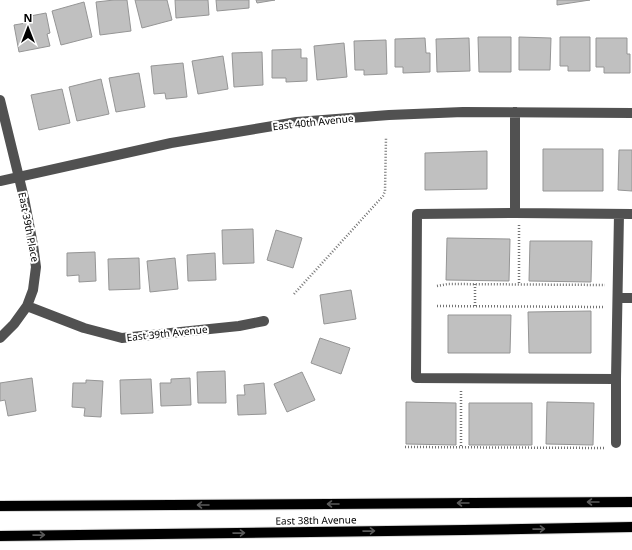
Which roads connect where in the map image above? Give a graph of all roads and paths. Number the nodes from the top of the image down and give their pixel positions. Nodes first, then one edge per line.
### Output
1 (0, 100) edge
2 (515, 112) junction
3 (632, 113) edge
4 (386, 138) dead end
5 (19, 177) junction
6 (0, 181) edge
7 (515, 213) junction
8 (619, 214) junction
9 (632, 214) edge
10 (519, 223) dead end
11 (474, 284) junction
12 (519, 285) junction
13 (605, 285) dead end
14 (437, 286) dead end
15 (294, 294) dead end
16 (618, 298) junction
17 (632, 298) edge
18 (27, 306) junction
19 (436, 306) dead end
20 (475, 306) junction
21 (605, 307) dead end
22 (264, 321) dead end
23 (0, 338) edge
24 (616, 379) junction
25 (461, 388) dead end
26 (614, 446) joint
27 (405, 447) dead end
28 (461, 448) junction
29 (632, 502) edge
30 (0, 506) edge
31 (632, 526) edge
32 (0, 536) edge

1 - 5 street, East 39th Place
2 - 3 street, East 40th Avenue
2 - 5 street, East 40th Avenue
2 - 7 street
4 - 15 path
5 - 6 street, East 40th Avenue
5 - 18 street, East 39th Place
7 - 8 street
7 - 24 street
8 - 9 street
8 - 16 street
10 - 12 path
11 - 12 path
11 - 14 path
11 - 20 path
12 - 13 path
16 - 17 street
16 - 24 street
18 - 22 street, East 39th Avenue
18 - 23 street, East 39th Place
19 - 20 path
20 - 21 path
24 - 26 street
25 - 28 path
26 - 28 path
27 - 28 path
29 -> 30 main road, East 38th Avenue
32 -> 31 main road, East 38th Avenue

